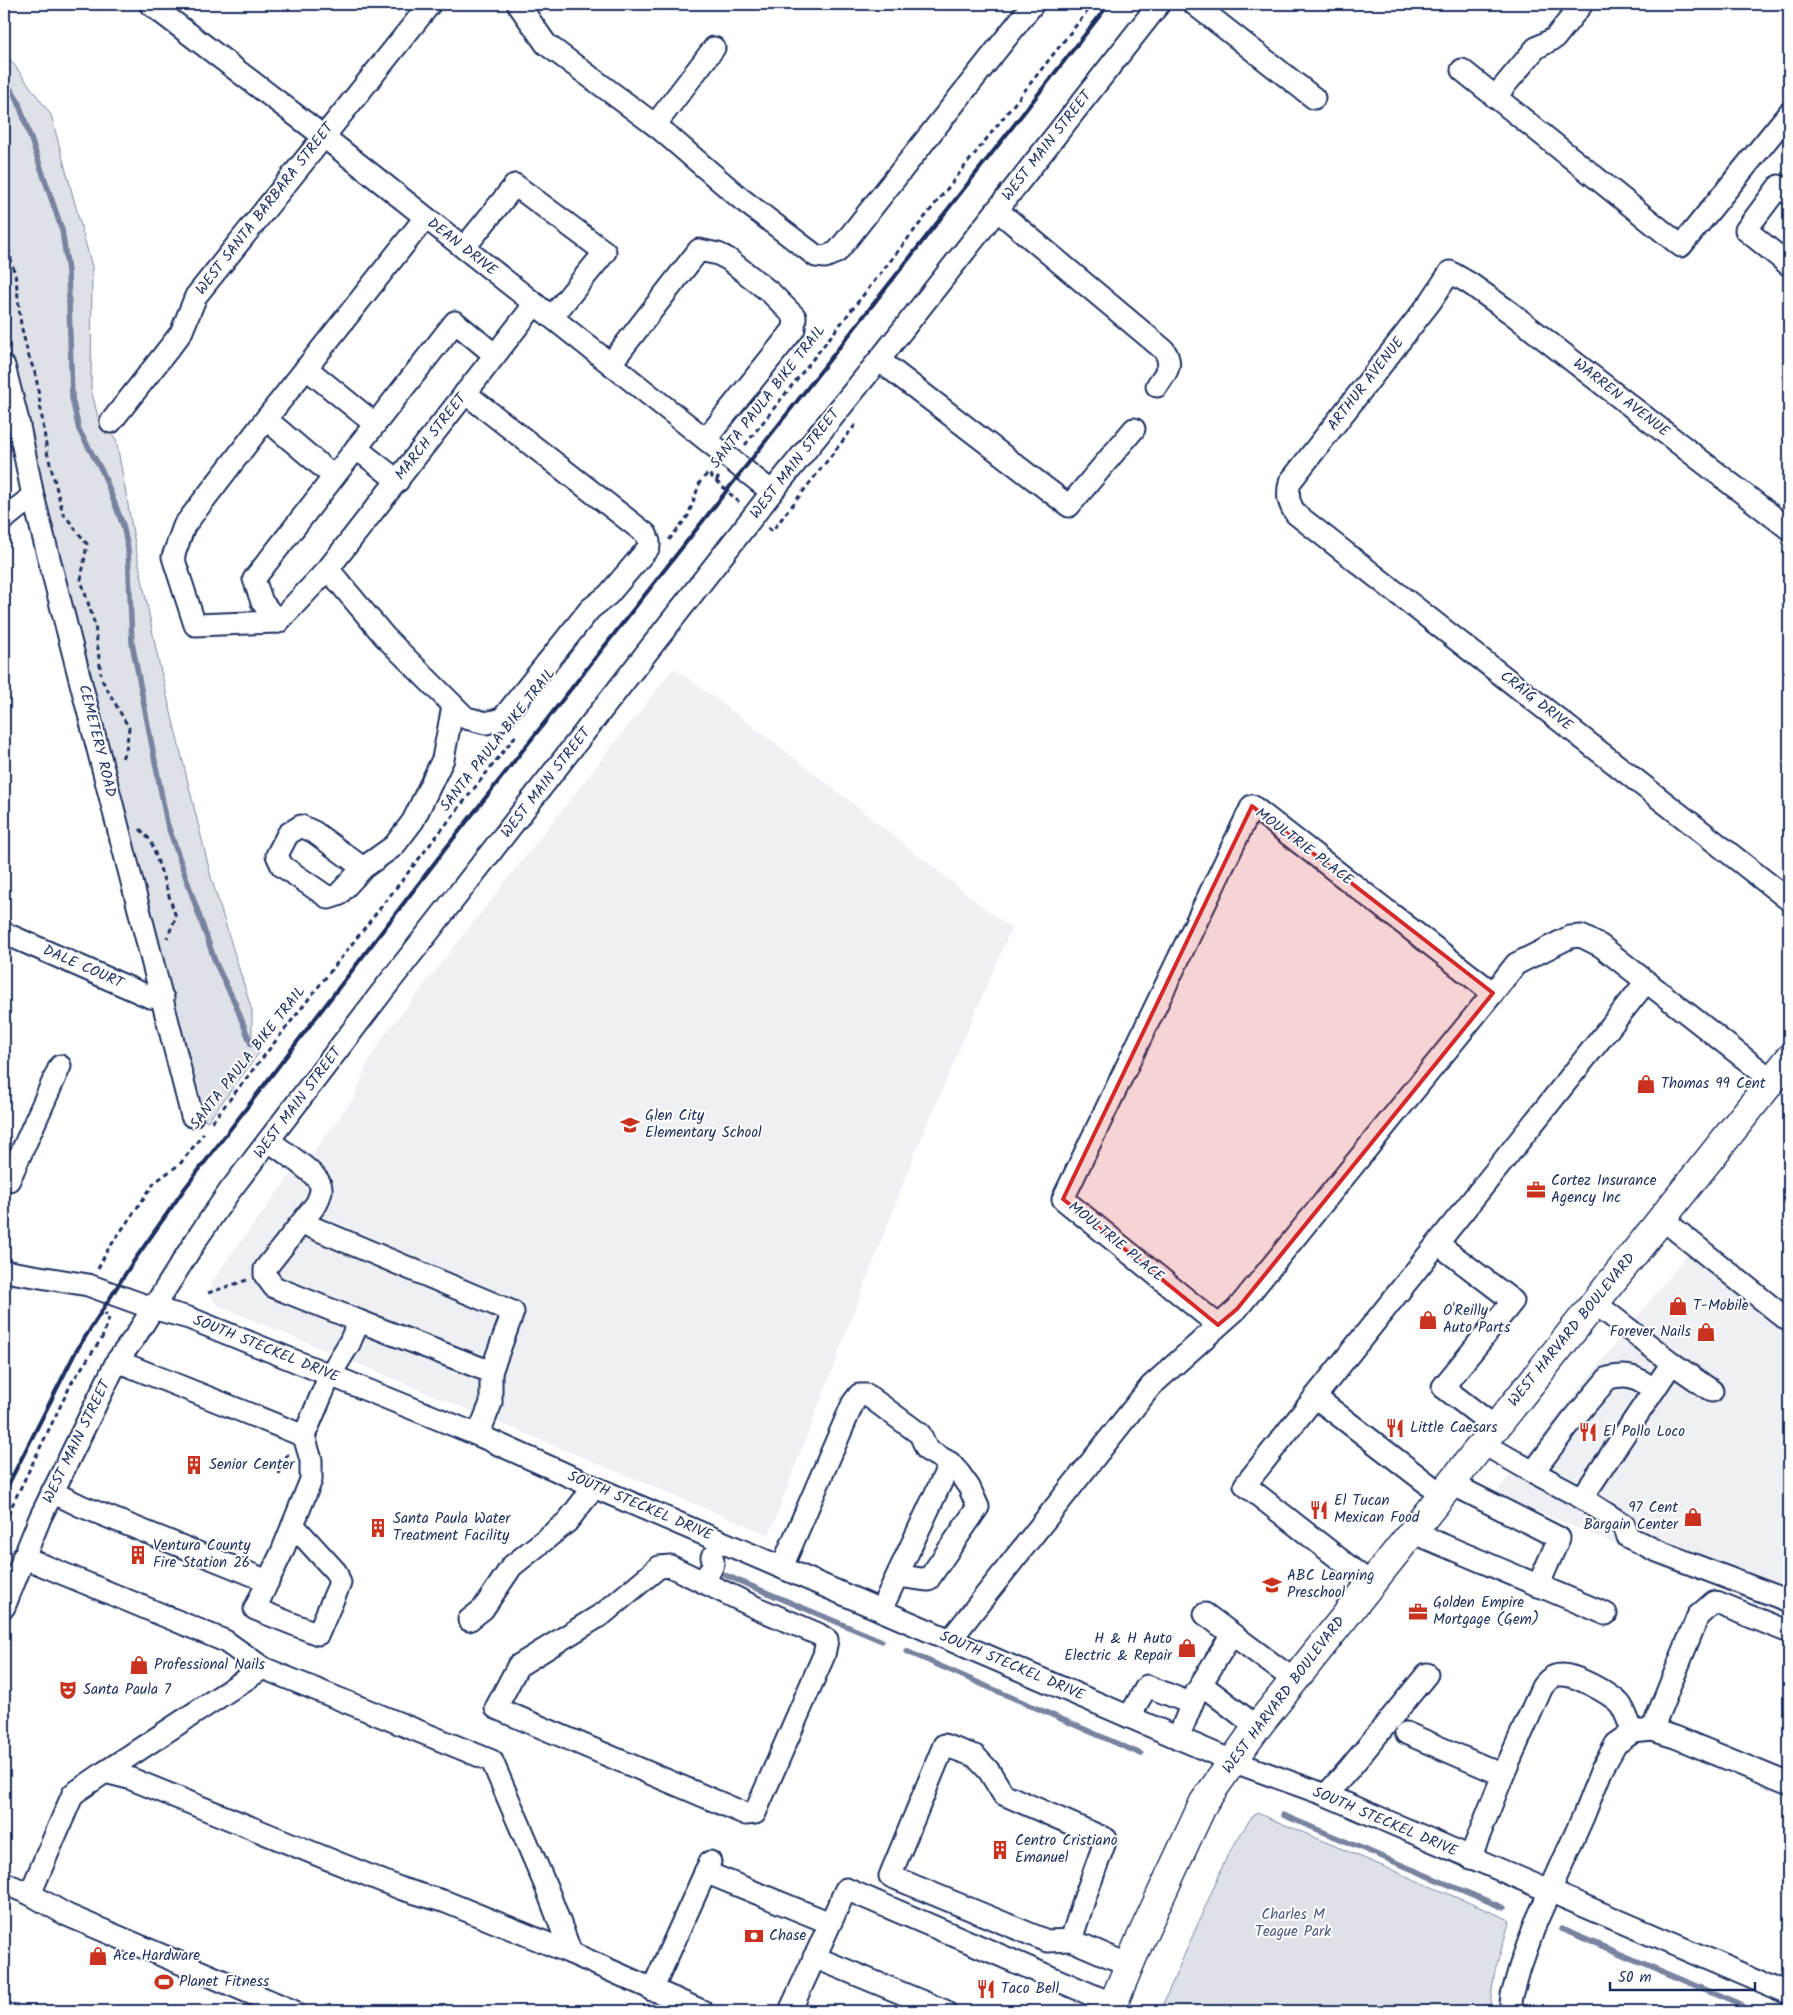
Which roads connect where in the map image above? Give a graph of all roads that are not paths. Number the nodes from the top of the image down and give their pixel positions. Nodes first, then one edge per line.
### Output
1 (150, 4) edge
2 (430, 4) edge
3 (518, 4) edge
4 (1033, 4) edge
5 (1159, 4) edge
6 (1194, 4) edge
7 (1582, 4) edge
8 (172, 11) edge
9 (714, 48) dead end
10 (1462, 70) dead end
11 (1495, 97) junction
12 (1314, 98) dead end
13 (1789, 113) edge
14 (655, 125) junction
15 (323, 136) junction
16 (1789, 194) edge
17 (996, 210) junction
18 (425, 218) junction
19 (464, 248) junction
20 (1789, 265) edge
21 (1450, 272) joint
22 (535, 304) junction
23 (552, 317) junction
24 (495, 355) junction
25 (879, 360) junction
26 (611, 363) junction
27 (4, 366) edge
28 (306, 368) junction
29 (1157, 386) dead end
30 (465, 393) junction
31 (11, 418) edge
32 (266, 419) junction
33 (111, 422) dead end
34 (374, 424) junction
35 (1134, 429) dead end
36 (706, 438) junction
37 (356, 448) junction
38 (333, 476) junction
39 (398, 481) junction
40 (772, 492) junction
41 (34, 496) junction
42 (1288, 498) joint
43 (4, 520) edge
44 (1789, 529) edge
45 (328, 569) junction
46 (278, 622) junction
47 (453, 706) junction
48 (363, 868) dead end
49 (1789, 900) edge
50 (4, 933) edge
51 (1646, 982) junction
52 (1493, 993) junction
53 (163, 998) junction
54 (1789, 1059) edge
55 (60, 1066) dead end
56 (1772, 1080) junction
57 (192, 1116) dead end
58 (269, 1141) junction
59 (4, 1178) edge
60 (1661, 1218) junction
61 (302, 1223) junction
62 (1438, 1244) junction
63 (4, 1271) edge
64 (1594, 1303) junction
65 (152, 1308) junction
66 (358, 1321) junction
67 (1789, 1322) edge
68 (1218, 1325) junction
69 (117, 1360) junction
70 (1672, 1363) junction
71 (491, 1372) junction
72 (330, 1375) junction
73 (1654, 1389) junction
74 (1712, 1391) dead end
75 (1315, 1397) junction
76 (478, 1435) junction
77 (1489, 1435) junction
78 (299, 1444) junction
79 (950, 1463) junction
80 (1533, 1472) junction
81 (594, 1487) junction
82 (1446, 1489) junction
83 (52, 1492) junction
84 (1582, 1498) junction
85 (293, 1525) junction
86 (1412, 1532) junction
87 (23, 1557) junction
88 (710, 1564) junction
89 (782, 1567) junction
90 (898, 1576) junction
91 (268, 1581) junction
92 (1370, 1584) junction
93 (1538, 1586) junction
94 (1789, 1601) edge
95 (4, 1608) edge
96 (881, 1610) junction
97 (1205, 1614) dead end
98 (1606, 1614) dead end
99 (469, 1620) dead end
100 (1789, 1632) edge
101 (1232, 1634) junction
102 (951, 1639) junction
103 (263, 1668) junction
104 (1427, 1674) dead end
105 (1294, 1680) junction
106 (1200, 1684) junction
107 (1190, 1703) junction
108 (1129, 1717) junction
109 (1257, 1727) junction
110 (1643, 1731) junction
111 (1406, 1733) dead end
112 (1178, 1738) junction
113 (1232, 1762) junction
114 (105, 1772) junction
115 (1503, 1775) junction
116 (1789, 1784) edge
117 (1326, 1795) junction
118 (1470, 1858) junction
119 (4, 1883) edge
120 (1549, 1891) junction
121 (30, 1894) junction
122 (830, 1922) junction
123 (1071, 1940) junction
124 (571, 1953) junction
125 (814, 1957) junction
126 (1129, 1965) junction
127 (652, 1990) junction
128 (1789, 1994) edge
129 (1111, 2008) edge
130 (293, 2011) edge
131 (702, 2011) edge
132 (790, 2011) edge
133 (945, 2011) edge
134 (1510, 2011) edge

1 - 8 street, DEAN DRIVE
2 - 15 street, WEST SANTA BARBARA STREET
3 - 14 street
4 - 14 street
5 - 17 street, WEST MAIN STREET
6 - 12 street
7 - 11 street
8 - 15 street, DEAN DRIVE
9 - 14 street
10 - 11 street
11 - 13 street
15 - 18 street, DEAN DRIVE
15 - 33 street, WEST SANTA BARBARA STREET
16 - 20 street
17 - 25 street, WEST MAIN STREET
17 - 29 street
18 - 19 street, DEAN DRIVE
18 - 28 street
19 - 22 street, DEAN DRIVE
19 - 23 street
21 - 42 street, ARTHUR AVENUE
21 - 44 street, WARREN AVENUE
22 - 23 street, DEAN DRIVE
22 - 24 street, MARCH STREET
23 - 26 street, DEAN DRIVE
24 - 30 street, MARCH STREET
24 - 34 street
25 - 35 street
25 - 40 street, WEST MAIN STREET
26 - 36 street, DEAN DRIVE
26 - 36 street
27 - 31 street, CEMETERY ROAD
28 - 32 street
28 - 34 street
30 - 39 street, MARCH STREET
30 - 47 street
31 - 41 street, CEMETERY ROAD
32 - 38 street
32 - 46 street
34 - 37 street
36 - 40 street, DEAN DRIVE
37 - 38 street
37 - 39 street
38 - 46 street
39 - 45 street, MARCH STREET
40 - 58 street, WEST MAIN STREET
41 - 43 street
41 - 53 street, CEMETERY ROAD
42 - 49 street, CRAIG DRIVE
45 - 46 street, MARCH STREET
45 - 47 street
47 - 48 street
50 - 53 street, DALE COURT
51 - 52 street
51 - 56 street
51 - 62 street
52 - 68 street
52 - 68 street, MOULTRIE PLACE
53 - 57 street, CEMETERY ROAD
54 - 56 main road, WEST HARVARD BOULEVARD
55 - 59 street
56 - 60 main road, WEST HARVARD BOULEVARD
58 - 61 street
58 - 65 street, WEST MAIN STREET
60 - 64 main road, WEST HARVARD BOULEVARD
60 - 67 street
61 - 66 street
61 - 71 street
62 - 75 street
62 - 77 street
63 - 65 street, SOUTH STECKEL DRIVE
64 - 70 street
64 - 77 main road, WEST HARVARD BOULEVARD
65 - 69 street, WEST MAIN STREET
65 - 72 street, SOUTH STECKEL DRIVE
66 - 71 street
66 - 72 street
68 - 102 street
69 - 78 street
69 - 83 street, WEST MAIN STREET
70 - 73 street
70 - 74 street
71 - 76 street
72 - 76 street, SOUTH STECKEL DRIVE
72 - 78 street
73 - 80 street
73 - 84 street
75 - 82 street
75 - 92 street
76 - 81 street, SOUTH STECKEL DRIVE
77 - 80 street
77 - 82 main road, WEST HARVARD BOULEVARD
78 - 85 street
79 - 89 street
79 - 90 street
79 - 90 street
80 - 84 street
81 - 88 street, SOUTH STECKEL DRIVE
81 - 99 street
82 - 86 main road, WEST HARVARD BOULEVARD
82 - 93 street
83 - 87 street, WEST MAIN STREET
83 - 91 street
84 - 94 street
85 - 91 street
85 - 91 street
86 - 92 main road, WEST HARVARD BOULEVARD
86 - 93 street
87 - 95 street, WEST MAIN STREET
87 - 103 street
88 - 88 street
88 - 89 street, SOUTH STECKEL DRIVE
89 - 96 street, SOUTH STECKEL DRIVE
90 - 96 street
92 - 105 main road, WEST HARVARD BOULEVARD
93 - 98 street
96 - 102 street, SOUTH STECKEL DRIVE
97 - 101 street
100 - 110 street
101 - 105 street
101 - 106 street
102 - 108 street, SOUTH STECKEL DRIVE
103 - 114 street
103 - 124 street
104 - 117 street
105 - 109 main road, WEST HARVARD BOULEVARD
106 - 107 street
106 - 109 street
107 - 108 street
107 - 112 street
108 - 112 street, SOUTH STECKEL DRIVE
109 - 113 main road, WEST HARVARD BOULEVARD
110 - 115 street
110 - 116 street
110 - 120 street
111 - 115 street
112 - 113 street, SOUTH STECKEL DRIVE
113 - 117 street, SOUTH STECKEL DRIVE
113 - 126 main road, WEST HARVARD BOULEVARD
114 - 121 street
114 - 124 street
115 - 118 street
117 - 118 street, SOUTH STECKEL DRIVE
118 - 120 street, SOUTH STECKEL DRIVE
119 - 121 street
120 - 128 street, SOUTH STECKEL DRIVE
120 - 134 street
121 - 130 street
122 - 125 street
122 - 127 street
122 - 129 street
123 - 123 street
123 - 126 street
124 - 127 street
125 - 132 street
125 - 133 street
126 - 129 main road, WEST HARVARD BOULEVARD
127 - 131 street

